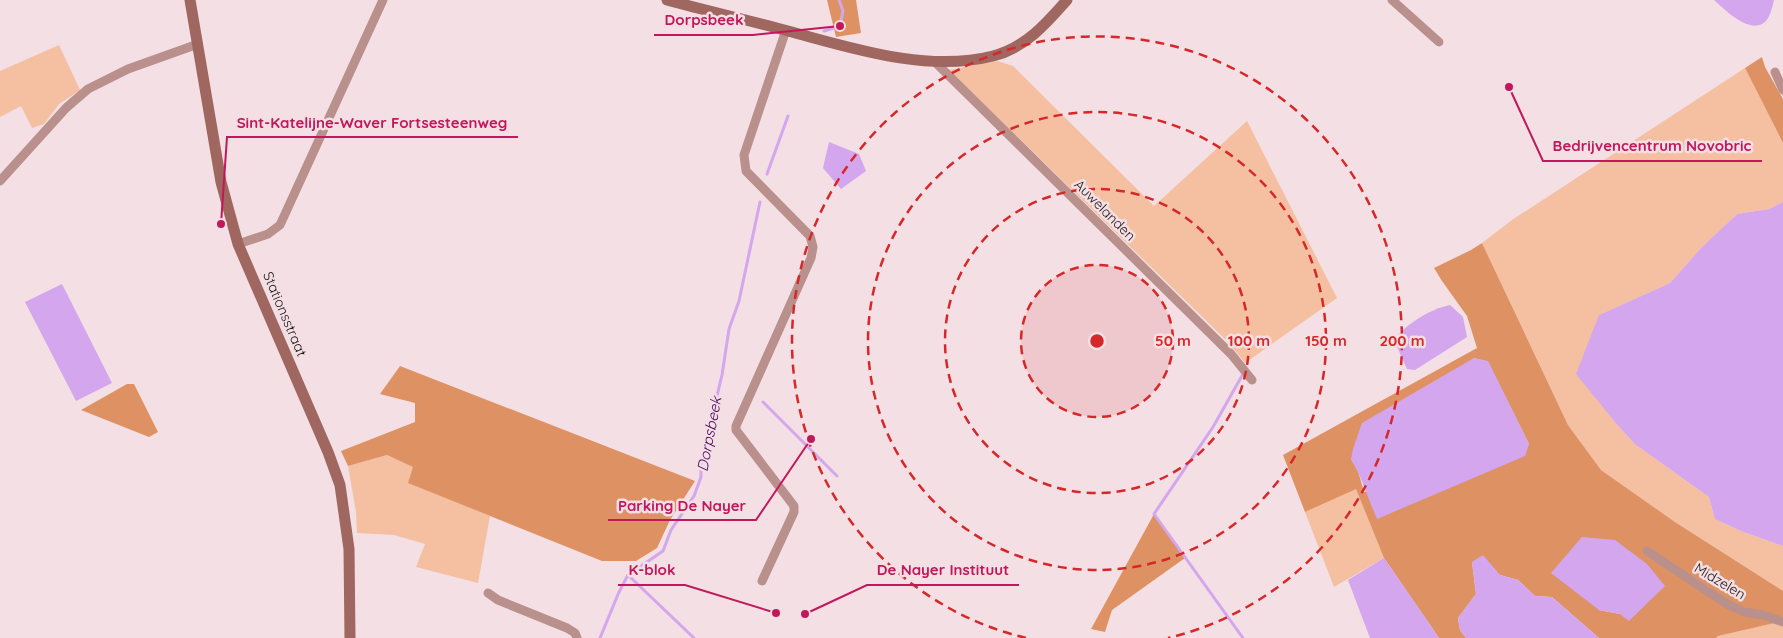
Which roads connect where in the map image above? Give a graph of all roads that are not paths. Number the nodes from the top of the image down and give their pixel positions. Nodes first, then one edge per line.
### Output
1 (190, 0) edge
2 (383, 0) edge
3 (667, 0) edge
4 (1067, 0) edge
5 (1392, 0) edge
6 (786, 30) junction
7 (1439, 42) dead end
8 (198, 44) junction
9 (935, 62) junction
10 (1775, 72) dead end
11 (1783, 90) edge
12 (0, 181) edge
13 (238, 244) junction
14 (1252, 380) dead end
15 (1647, 552) dead end
16 (762, 581) dead end
17 (488, 593) dead end
18 (1783, 622) edge
19 (350, 638) edge
20 (577, 638) edge

1 - 8 street, Stationsstraat
2 - 13 street
3 - 6 street
4 - 9 street
5 - 7 street
6 - 9 street
6 - 16 street
8 - 12 street
8 - 13 street, Stationsstraat
9 - 14 street, Auwelanden
10 - 11 street
13 - 19 street, Stationsstraat
15 - 18 street, Midzelen
17 - 20 street

